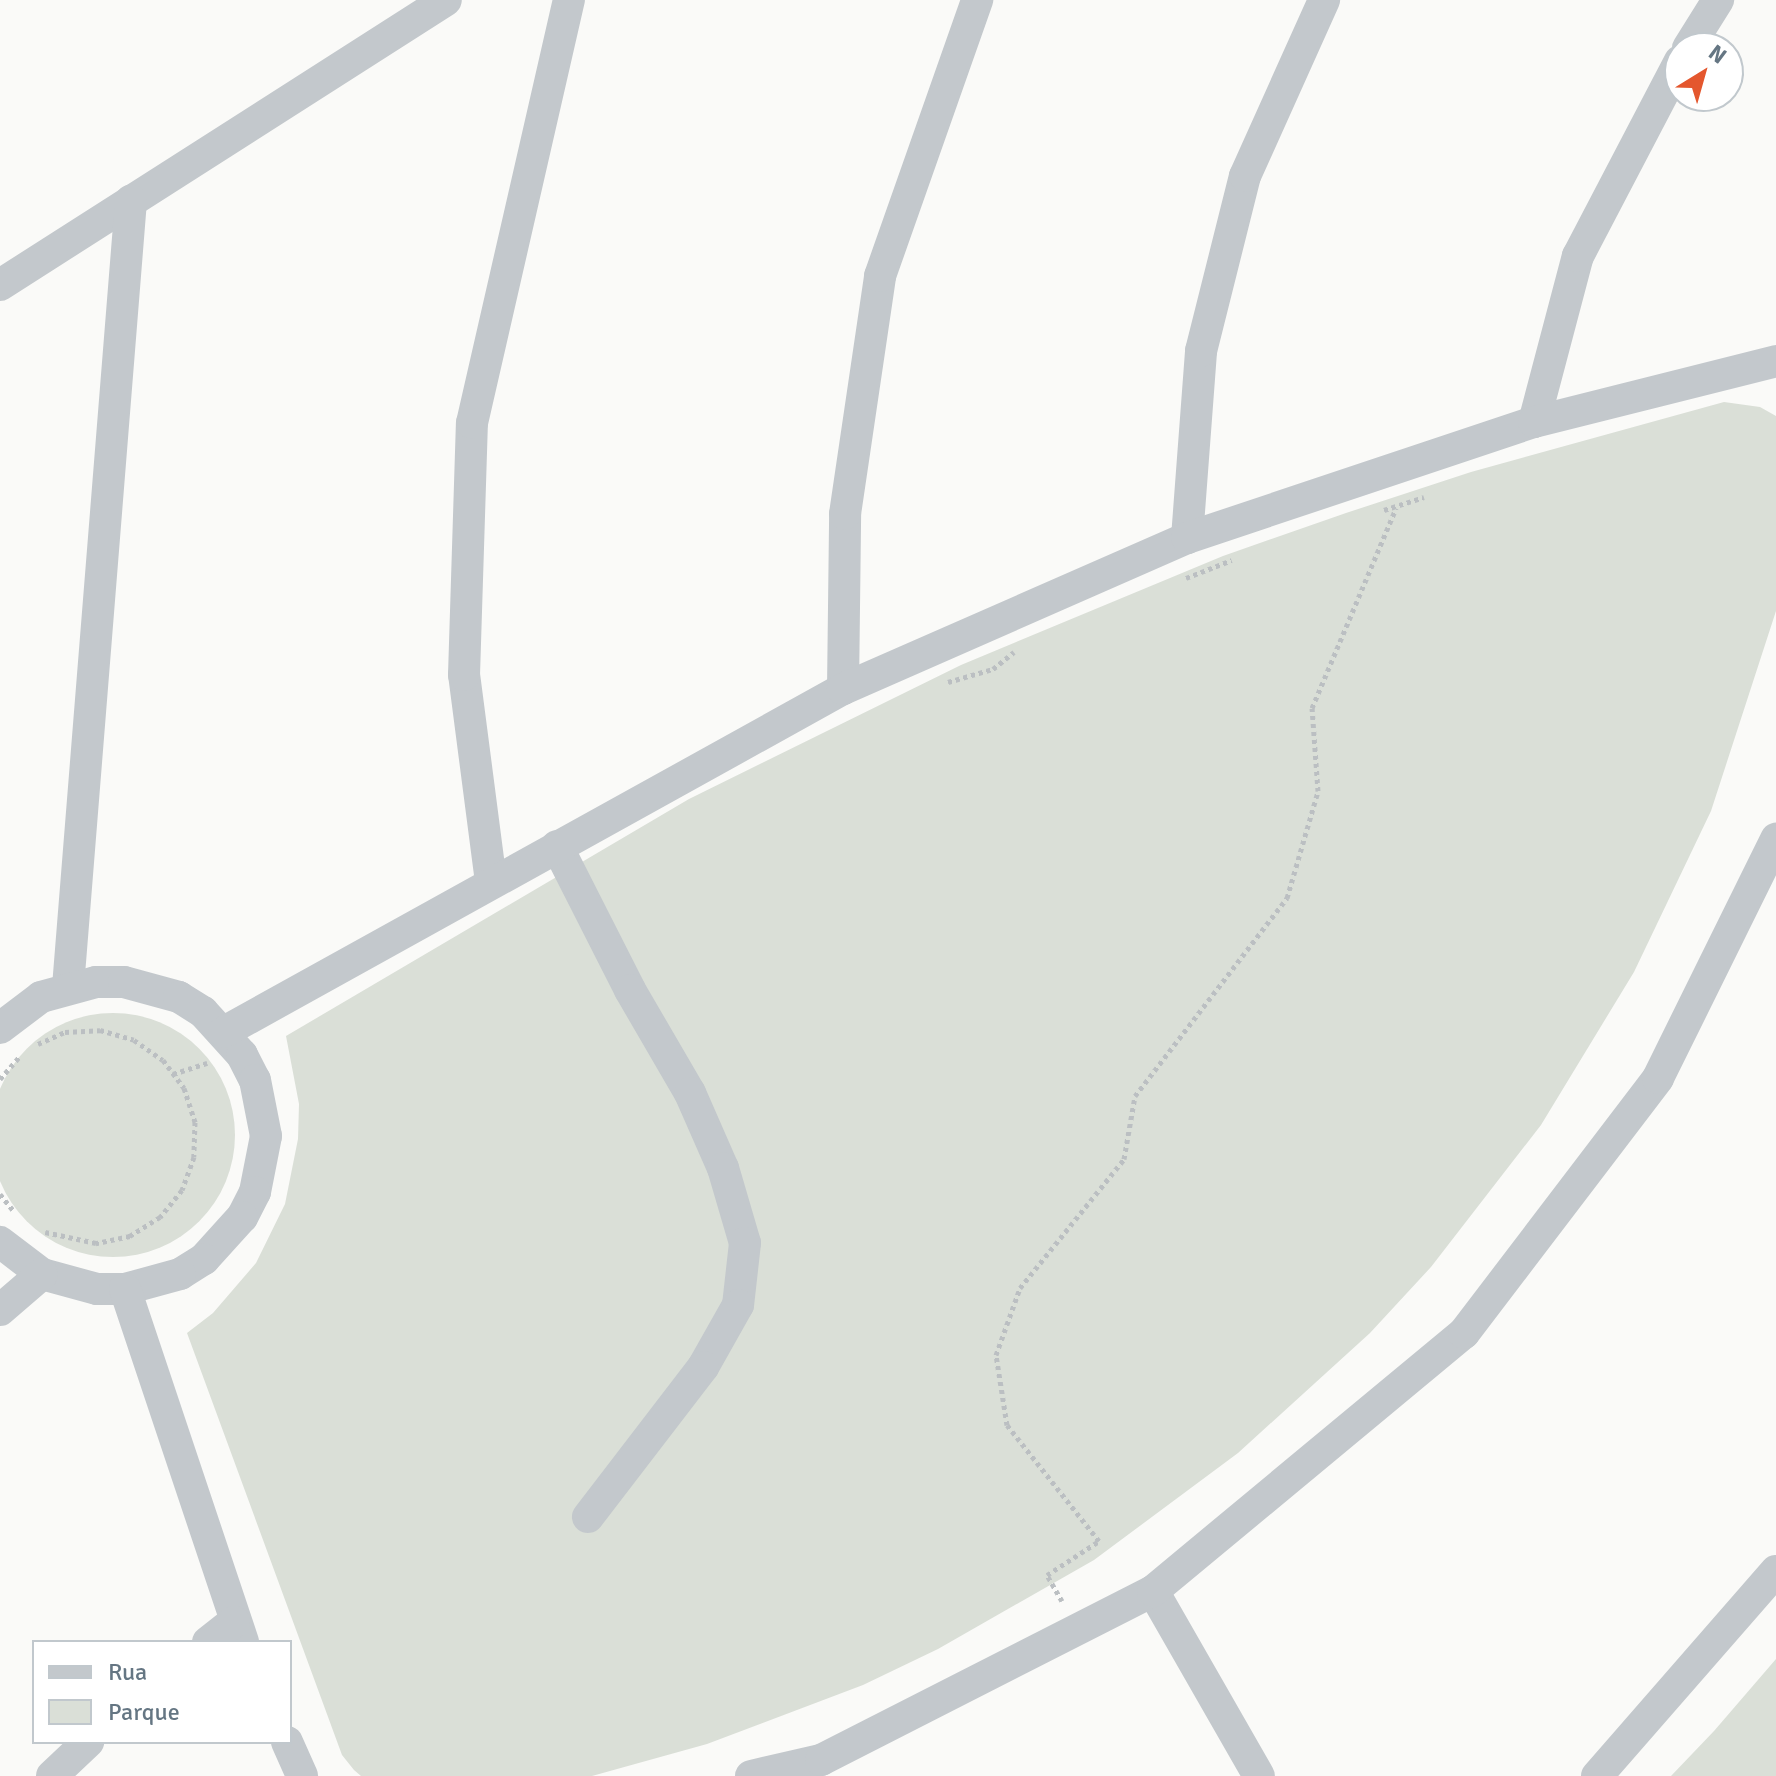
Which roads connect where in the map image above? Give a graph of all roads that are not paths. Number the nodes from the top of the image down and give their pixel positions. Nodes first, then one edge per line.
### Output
1 (446, 0) edge
2 (569, 0) edge
3 (977, 0) edge
4 (1324, 0) edge
5 (1718, 0) edge
6 (1698, 32) edge
7 (1664, 92) edge
8 (131, 201) junction
9 (0, 285) edge
10 (1776, 361) edge
11 (1534, 422) junction
12 (1187, 538) junction
13 (843, 689) junction
14 (1776, 839) edge
15 (557, 846) junction
16 (491, 882) junction
17 (68, 987) junction
18 (0, 1028) edge
19 (232, 1042) junction
20 (0, 1242) edge
21 (42, 1274) junction
22 (125, 1289) junction
23 (0, 1310) edge
24 (588, 1517) dead end
25 (1776, 1571) edge
26 (1153, 1591) junction
27 (239, 1632) edge
28 (214, 1640) edge
29 (86, 1744) edge
30 (288, 1744) edge
31 (52, 1776) edge
32 (302, 1776) edge
33 (751, 1776) edge
34 (1259, 1776) edge
35 (1597, 1776) edge

1 - 8 street
2 - 16 street
3 - 13 street
4 - 12 street
5 - 6 street
7 - 11 street
8 - 9 street
8 - 17 street
10 - 11 street
11 - 12 street
12 - 13 street
13 - 15 street
14 - 26 street
15 - 16 street
15 - 24 street
16 - 19 street
17 - 18 street
17 - 19 street
19 - 22 street
20 - 21 street
21 - 22 street
21 - 23 street
22 - 27 street
25 - 35 street
26 - 33 street
26 - 34 street
27 - 28 street
29 - 31 street
30 - 32 street

